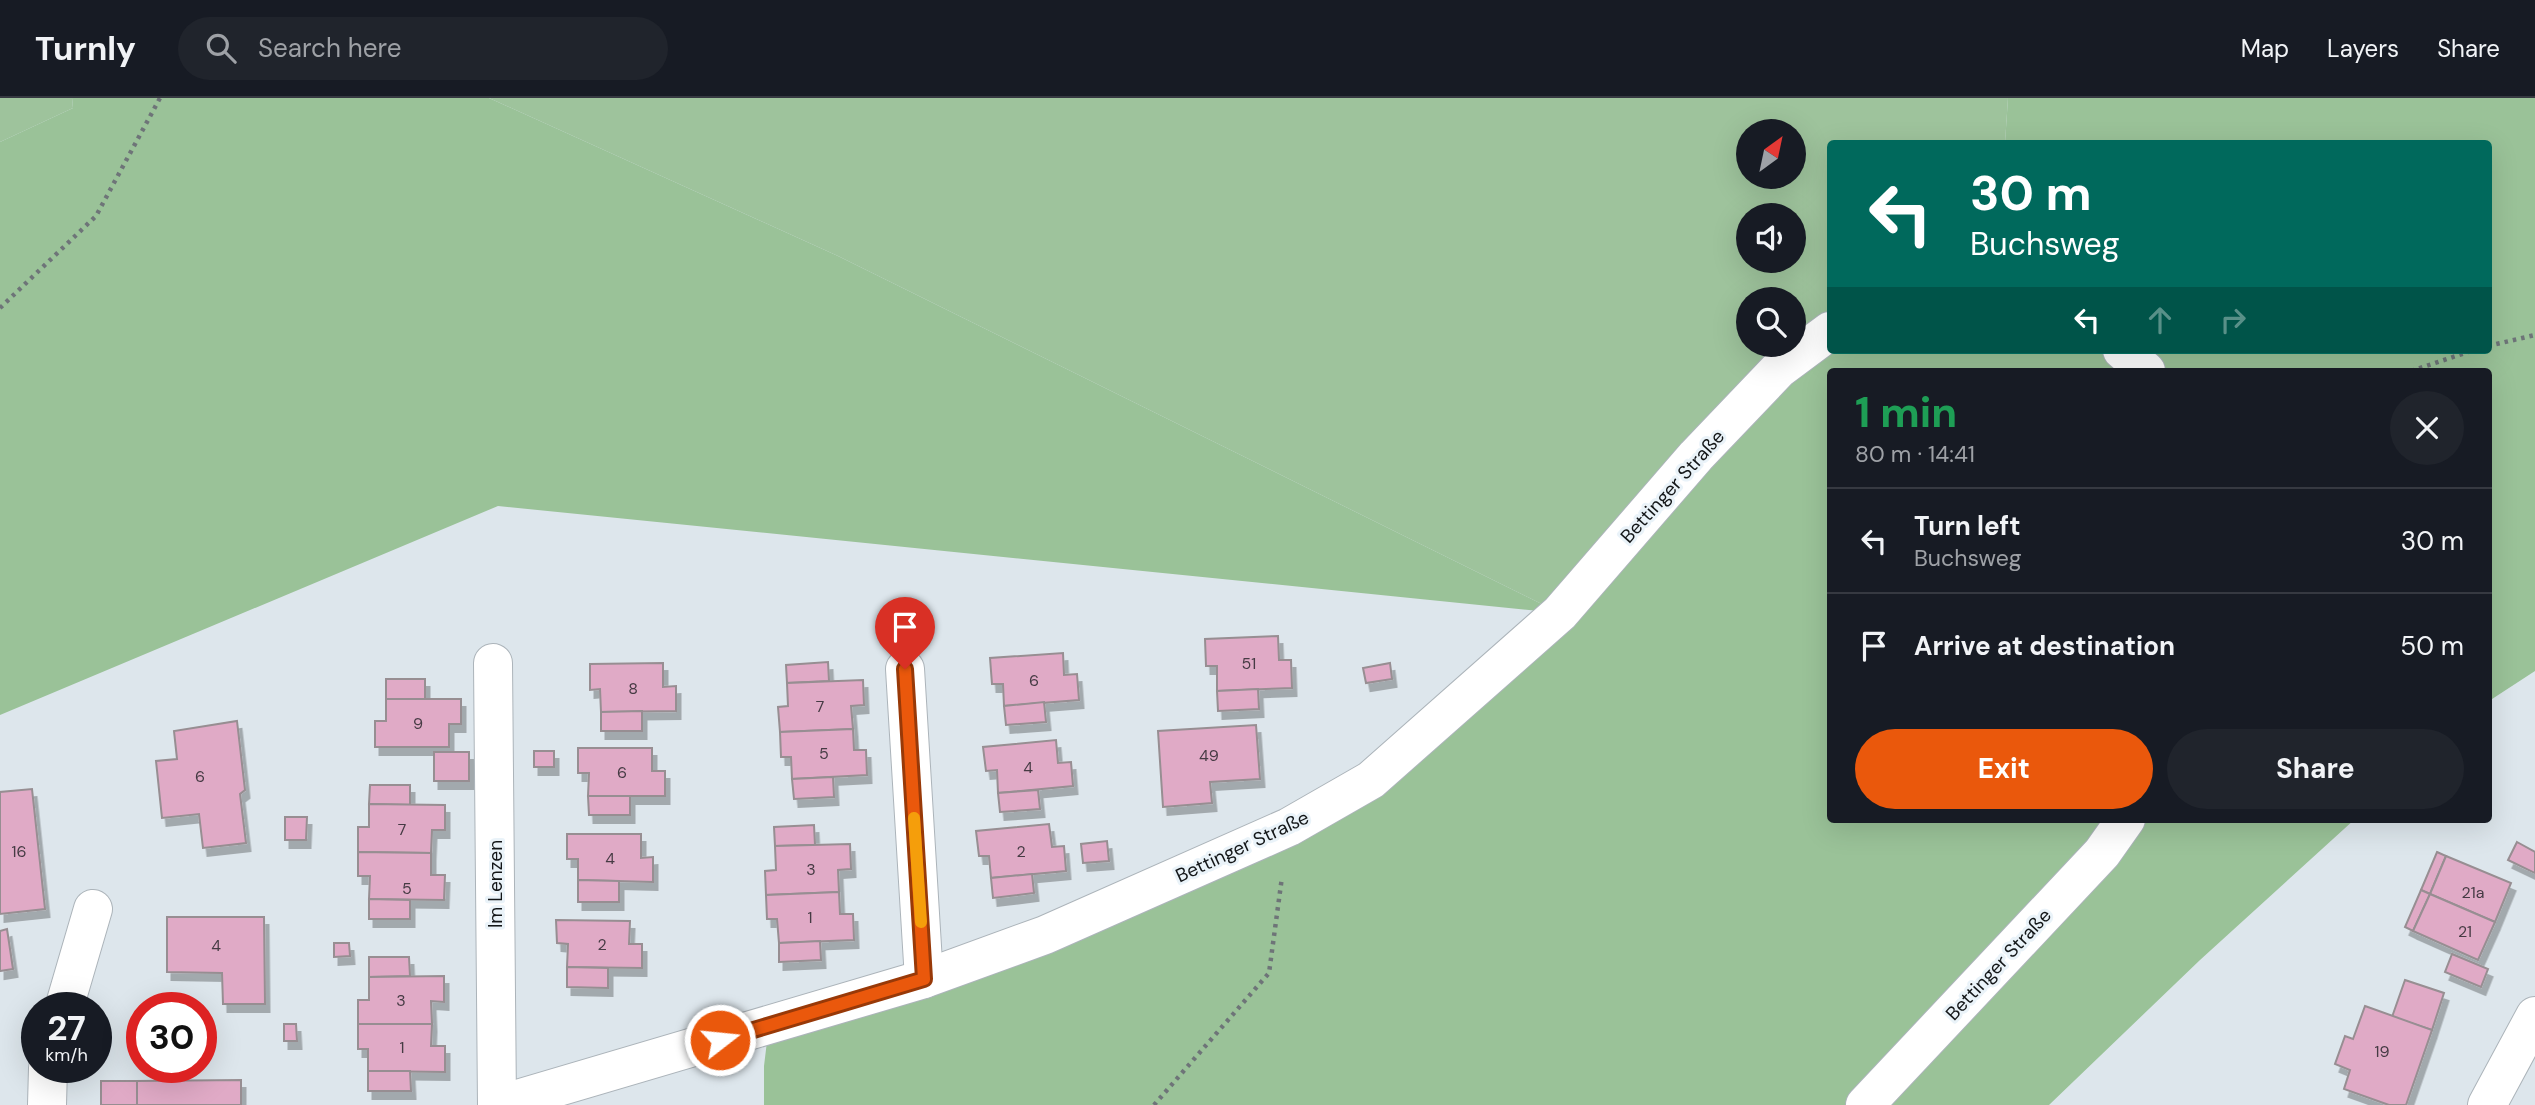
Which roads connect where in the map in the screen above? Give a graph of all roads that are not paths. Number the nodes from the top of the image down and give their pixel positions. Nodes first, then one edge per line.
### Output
1 (1827, 333) edge
2 (2127, 354) edge
3 (2143, 368) edge
4 (493, 663) dead end
5 (905, 669) dead end
6 (2123, 823) edge
7 (93, 909) dead end
8 (924, 979) junction
9 (69, 992) edge
10 (2535, 1016) edge
11 (48, 1083) edge
12 (47, 1105) edge
13 (497, 1105) edge
14 (1865, 1105) edge
15 (2487, 1105) edge

1 - 8 street, Bettinger Straße
2 - 3 street
4 - 13 street, Im Lenzen
5 - 8 street
6 - 14 street, Bettinger Straße
7 - 9 street
8 - 13 street, Bettinger Straße
10 - 15 street
11 - 12 street

